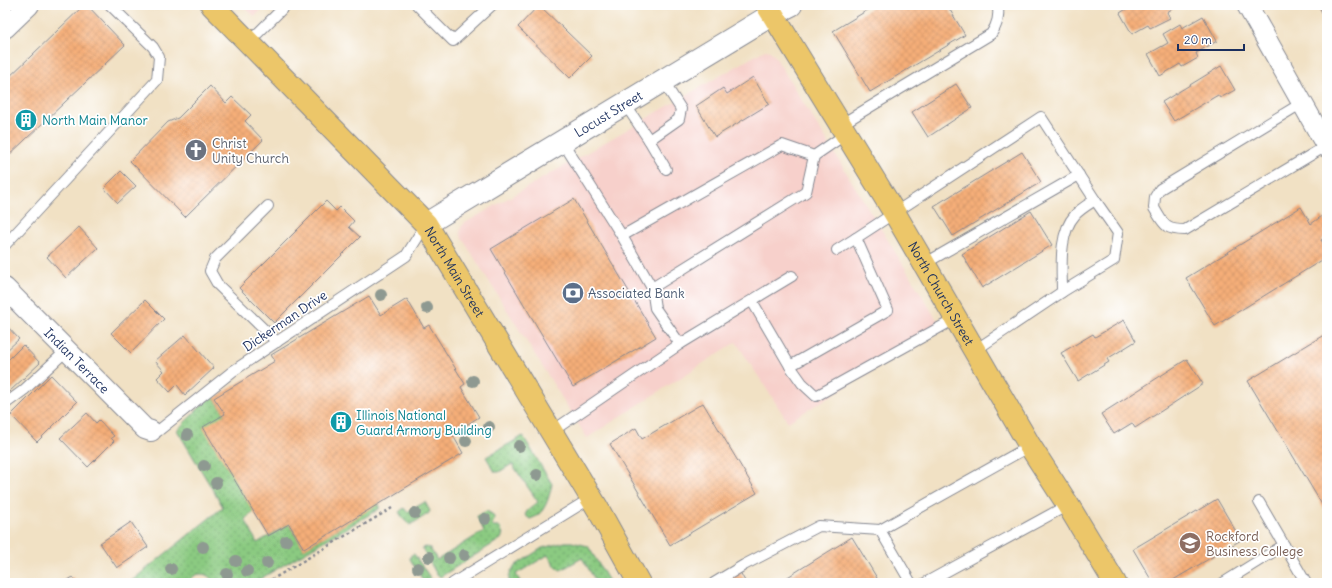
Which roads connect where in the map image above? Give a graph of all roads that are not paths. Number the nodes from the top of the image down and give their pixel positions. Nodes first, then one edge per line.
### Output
1 (30, 5) edge
2 (110, 5) edge
3 (286, 5) edge
4 (417, 5) edge
5 (492, 5) edge
6 (998, 5) edge
7 (1247, 5) edge
8 (220, 8) edge
9 (777, 8) edge
10 (5, 28) edge
11 (248, 43) junction
12 (662, 81) junction
13 (1302, 103) junction
14 (625, 104) junction
15 (843, 130) junction
16 (649, 140) junction
17 (562, 141) junction
18 (1327, 147) edge
19 (814, 156) junction
20 (666, 169) dead end
21 (1079, 175) junction
22 (1095, 200) junction
23 (268, 206) dead end
24 (894, 212) junction
25 (426, 224) junction
26 (622, 236) junction
27 (856, 238) junction
28 (5, 245) edge
29 (837, 250) dead end
30 (924, 264) junction
31 (792, 276) dead end
32 (5, 288) edge
33 (652, 288) junction
34 (1062, 292) junction
35 (752, 301) junction
36 (955, 319) junction
37 (277, 342) junction
38 (680, 344) junction
39 (67, 350) junction
40 (974, 351) junction
41 (790, 366) junction
42 (5, 404) edge
43 (151, 431) joint
44 (551, 432) junction
45 (1030, 446) junction
46 (591, 498) junction
47 (1259, 502) dead end
48 (1068, 505) junction
49 (880, 530) junction
50 (1284, 545) junction
51 (453, 583) edge
52 (639, 583) edge
53 (714, 583) edge
54 (911, 583) edge
55 (924, 583) edge
56 (1115, 583) edge
57 (1223, 583) edge
58 (1306, 583) edge

1 - 10 street
2 - 28 lane
3 - 11 lane
4 - 5 lane
6 - 15 lane
7 - 13 street
8 - 11 main road, North Main Street
9 - 12 street, Locust Street
9 - 15 main road, North Church Street
11 - 25 main road, North Main Street
12 - 14 street, Locust Street
12 - 16 lane
13 - 18 street
13 - 18 lane
14 - 16 lane
14 - 17 street, Locust Street
15 - 19 lane
15 - 24 main road, North Church Street
16 - 20 lane
17 - 25 street, Locust Street
17 - 26 lane
19 - 26 lane
19 - 33 lane
21 - 22 lane
21 - 24 lane
21 - 30 lane
22 - 34 lane
22 - 34 lane
23 - 37 lane
24 - 27 lane
24 - 30 main road, North Church Street
25 - 37 lane, Dickerman Drive
25 - 44 main road, North Main Street
26 - 33 lane
27 - 29 lane
27 - 41 lane
30 - 36 main road, North Church Street
31 - 35 lane
32 - 39 street, Indian Terrace
33 - 38 lane
34 - 40 lane
35 - 38 lane
35 - 41 lane
36 - 40 main road, North Church Street
36 - 41 lane
37 - 43 lane, Dickerman Drive
38 - 44 lane
39 - 42 lane
39 - 43 street, Indian Terrace
40 - 45 main road, North Church Street
44 - 46 main road, North Main Street
45 - 48 main road, North Church Street
45 - 49 lane
46 - 51 lane
46 - 52 main road, North Main Street
47 - 50 lane
48 - 55 lane
48 - 56 main road, North Church Street
49 - 53 lane
49 - 54 lane
50 - 57 lane
50 - 58 lane

